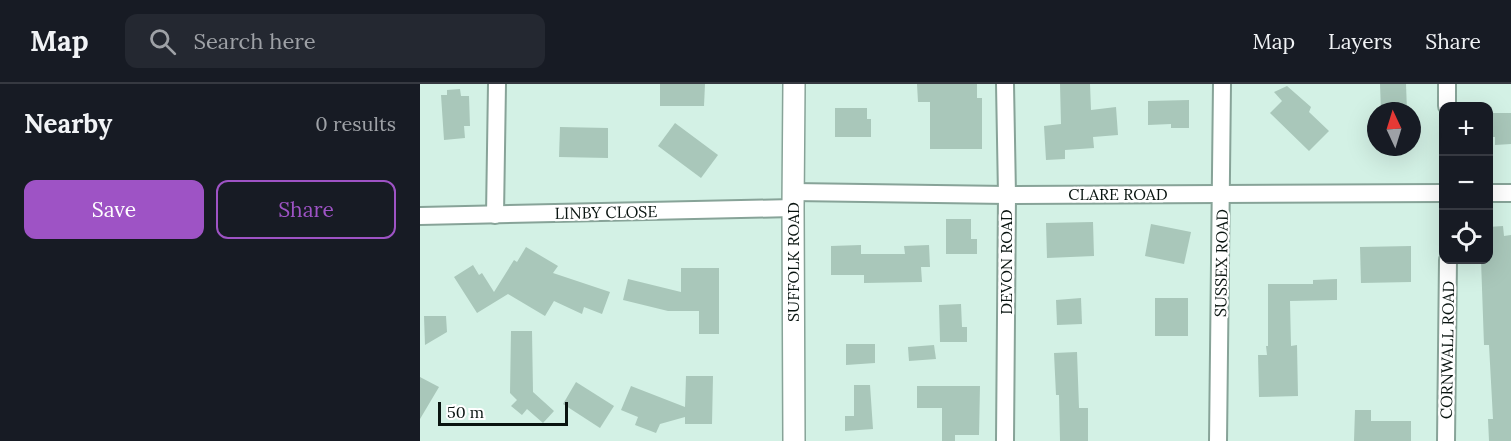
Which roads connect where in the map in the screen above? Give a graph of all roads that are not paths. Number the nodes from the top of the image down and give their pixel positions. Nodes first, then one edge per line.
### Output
1 (497, 84) edge
2 (794, 84) edge
3 (1005, 84) edge
4 (1222, 84) edge
5 (1447, 84) edge
6 (1447, 102) edge
7 (1439, 193) edge
8 (1493, 193) edge
9 (1511, 193) edge
10 (1222, 194) junction
11 (1007, 195) junction
12 (793, 200) junction
13 (495, 215) junction
14 (420, 216) edge
15 (1448, 264) edge
16 (794, 441) edge
17 (1005, 441) edge
18 (1218, 441) edge
19 (1446, 441) edge

1 - 13 street
2 - 12 street, SUFFOLK ROAD
3 - 11 street, DEVON ROAD
4 - 10 street, SUSSEX ROAD
5 - 6 street
7 - 10 street, CLARE ROAD
8 - 9 street
10 - 11 street, CLARE ROAD
10 - 18 street, SUSSEX ROAD
11 - 12 street, CLARE ROAD
11 - 17 street, DEVON ROAD
12 - 13 street, LINBY CLOSE
12 - 16 street, SUFFOLK ROAD
13 - 14 street, LINBY CLOSE
15 - 19 street, CORNWALL ROAD

